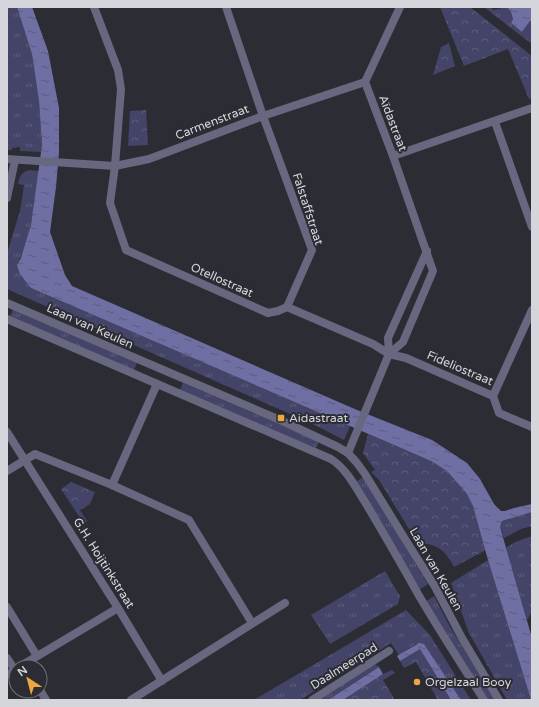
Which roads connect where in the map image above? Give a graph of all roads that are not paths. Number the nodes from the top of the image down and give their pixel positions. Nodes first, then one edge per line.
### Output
1 (94, 7) edge
2 (226, 7) edge
3 (400, 7) edge
4 (364, 82) junction
5 (532, 108) edge
6 (263, 116) junction
7 (495, 122) junction
8 (393, 156) junction
9 (11, 159) edge
10 (115, 166) junction
11 (7, 198) edge
12 (532, 227) edge
13 (426, 251) junction
14 (7, 303) edge
15 (287, 307) junction
16 (532, 310) edge
17 (7, 319) edge
18 (389, 354) junction
19 (163, 371) junction
20 (157, 384) junction
21 (493, 396) junction
22 (532, 427) edge
23 (7, 432) edge
24 (348, 453) junction
25 (24, 460) junction
26 (339, 465) junction
27 (7, 471) edge
28 (112, 485) junction
29 (285, 604) dead end
30 (7, 607) edge
31 (118, 608) junction
32 (252, 623) junction
33 (388, 651) dead end
34 (37, 656) junction
35 (32, 659) edge
36 (162, 681) junction
37 (131, 700) edge
38 (312, 700) edge
39 (484, 700) edge
40 (499, 700) edge

1 - 10 street, Otellostraat
2 - 6 street, Falstaffstraat
3 - 4 street
4 - 6 street, Carmenstraat
4 - 8 street, Aïdastraat
5 - 7 street
6 - 10 street, Carmenstraat
6 - 15 street, Falstaffstraat
7 - 8 street
7 - 12 street
8 - 13 street, Aïdastraat
9 - 10 street, Carmenstraat
9 - 11 street
10 - 15 street, Otellostraat
13 - 18 street, Aïdastraat
13 - 18 street, Aïdastraat
14 - 19 street, Laan van Keulen
15 - 18 street
16 - 21 street
17 - 20 street
18 - 21 street, Fideliostraat
18 - 24 street, Aïdastraat
19 - 20 street
19 - 24 street, Laan van Keulen
20 - 26 street
20 - 28 street
21 - 22 street, Fideliostraat
23 - 25 street, G.H. Hoijtinkstraat
24 - 26 street
24 - 40 street, Laan van Keulen
25 - 27 street
25 - 28 street
25 - 31 street, G.H. Hoijtinkstraat
26 - 39 street
28 - 32 street
29 - 32 street
30 - 34 street
31 - 34 street
31 - 36 street, G.H. Hoijtinkstraat
32 - 36 street
33 - 38 street, Daalmeerpad
34 - 35 street
36 - 37 street

